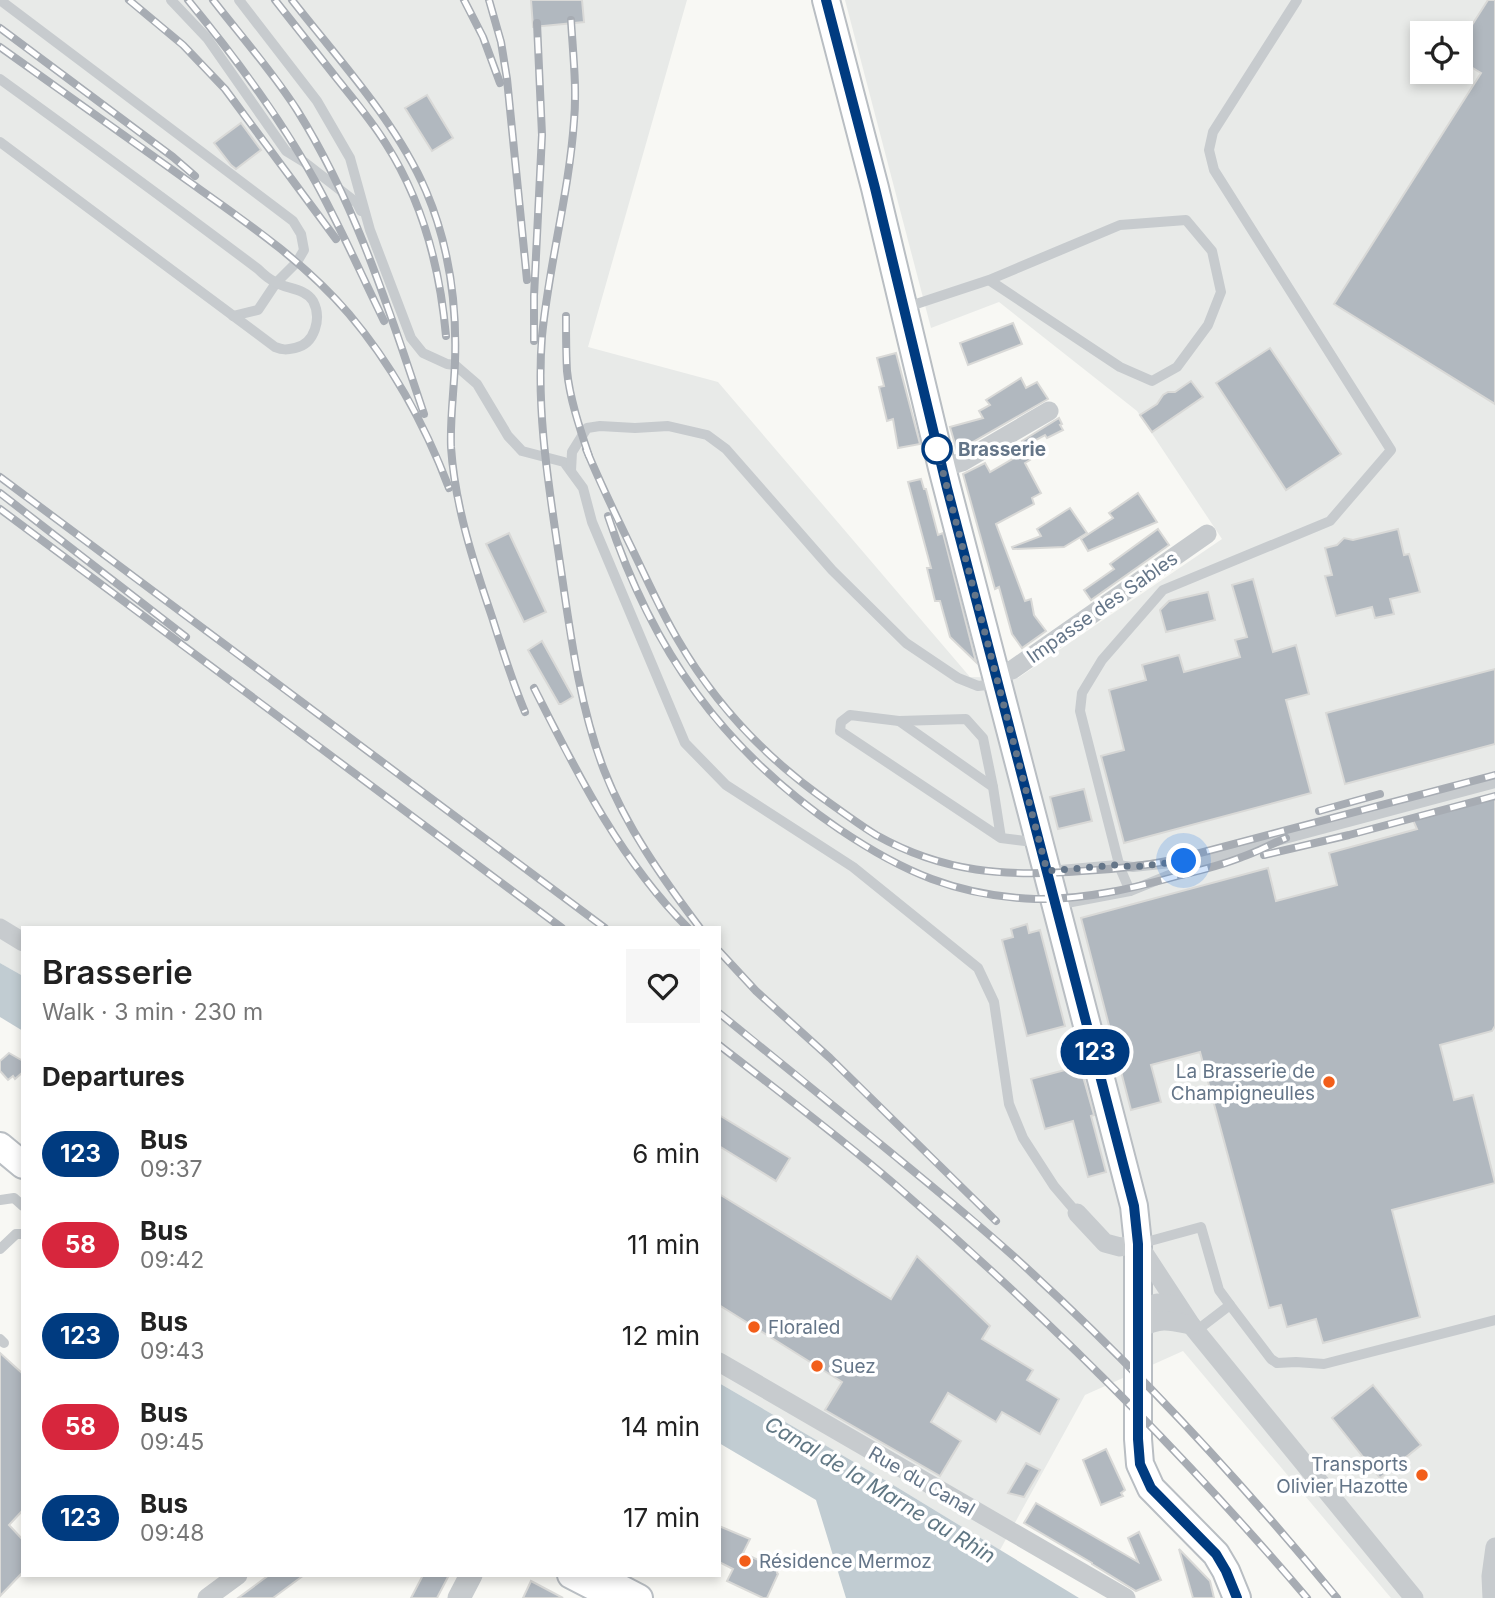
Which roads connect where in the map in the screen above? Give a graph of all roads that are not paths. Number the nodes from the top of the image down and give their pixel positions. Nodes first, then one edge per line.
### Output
1 (171, 0) edge
2 (239, 0) edge
3 (826, 0) edge
4 (1297, 0) edge
5 (0, 1) edge
6 (0, 79) edge
7 (0, 142) edge
8 (370, 230) junction
9 (989, 280) junction
10 (276, 283) junction
11 (904, 309) junction
12 (233, 316) junction
13 (1049, 411) dead end
14 (942, 468) junction
15 (571, 471) junction
16 (1207, 534) dead end
17 (996, 679) junction
18 (899, 721) junction
19 (1495, 783) edge
20 (993, 787) junction
21 (1001, 838) junction
22 (1039, 840) junction
23 (1209, 859) junction
24 (1120, 865) junction
25 (1047, 871) junction
26 (1130, 891) junction
27 (1056, 905) junction
28 (0, 928) edge
29 (21, 941) edge
30 (0, 1146) edge
31 (21, 1163) edge
32 (0, 1200) edge
33 (21, 1204) edge
34 (1077, 1213) joint
35 (21, 1234) edge
36 (1138, 1244) junction
37 (0, 1249) edge
38 (1177, 1305) junction
39 (1230, 1305) junction
40 (1139, 1318) junction
41 (1495, 1320) edge
42 (1193, 1328) junction
43 (721, 1363) edge
44 (1495, 1547) edge
45 (235, 1577) edge
46 (470, 1577) edge
47 (575, 1577) edge
48 (599, 1577) edge
49 (207, 1598) edge
50 (459, 1598) edge
51 (615, 1598) edge
52 (639, 1598) edge
53 (1126, 1598) edge
54 (1237, 1598) edge
55 (1414, 1598) edge
56 (1492, 1598) edge

1 - 8 lane
2 - 8 lane
3 - 11 main road
4 - 24 lane
5 - 10 lane
6 - 10 lane
7 - 12 lane
8 - 15 lane
9 - 9 lane
9 - 11 lane
10 - 12 lane
10 - 12 lane
11 - 14 main road
13 - 14 street
14 - 17 main road
15 - 17 lane
15 - 34 lane
16 - 17 street, Impasse des Sables
17 - 22 main road
18 - 20 lane
18 - 20 lane
18 - 21 lane
19 - 23 lane
20 - 21 lane
21 - 22 lane
22 - 25 main road
23 - 24 lane
23 - 26 lane
24 - 25 lane
24 - 26 lane
25 - 27 main road
26 - 27 lane
27 - 36 main road
28 - 29 street
30 - 31 main road
32 - 33 lane
34 - 36 street
35 - 37 lane
36 - 38 street
36 - 39 lane
36 - 40 main road
38 - 40 street
38 - 42 street
39 - 41 lane
39 - 42 lane
40 - 42 street
40 - 54 main road
42 - 55 street
43 - 53 street, Rue du Canal
44 - 56 street
45 - 49 street
46 - 50 street
47 - 51 main road
48 - 52 main road

